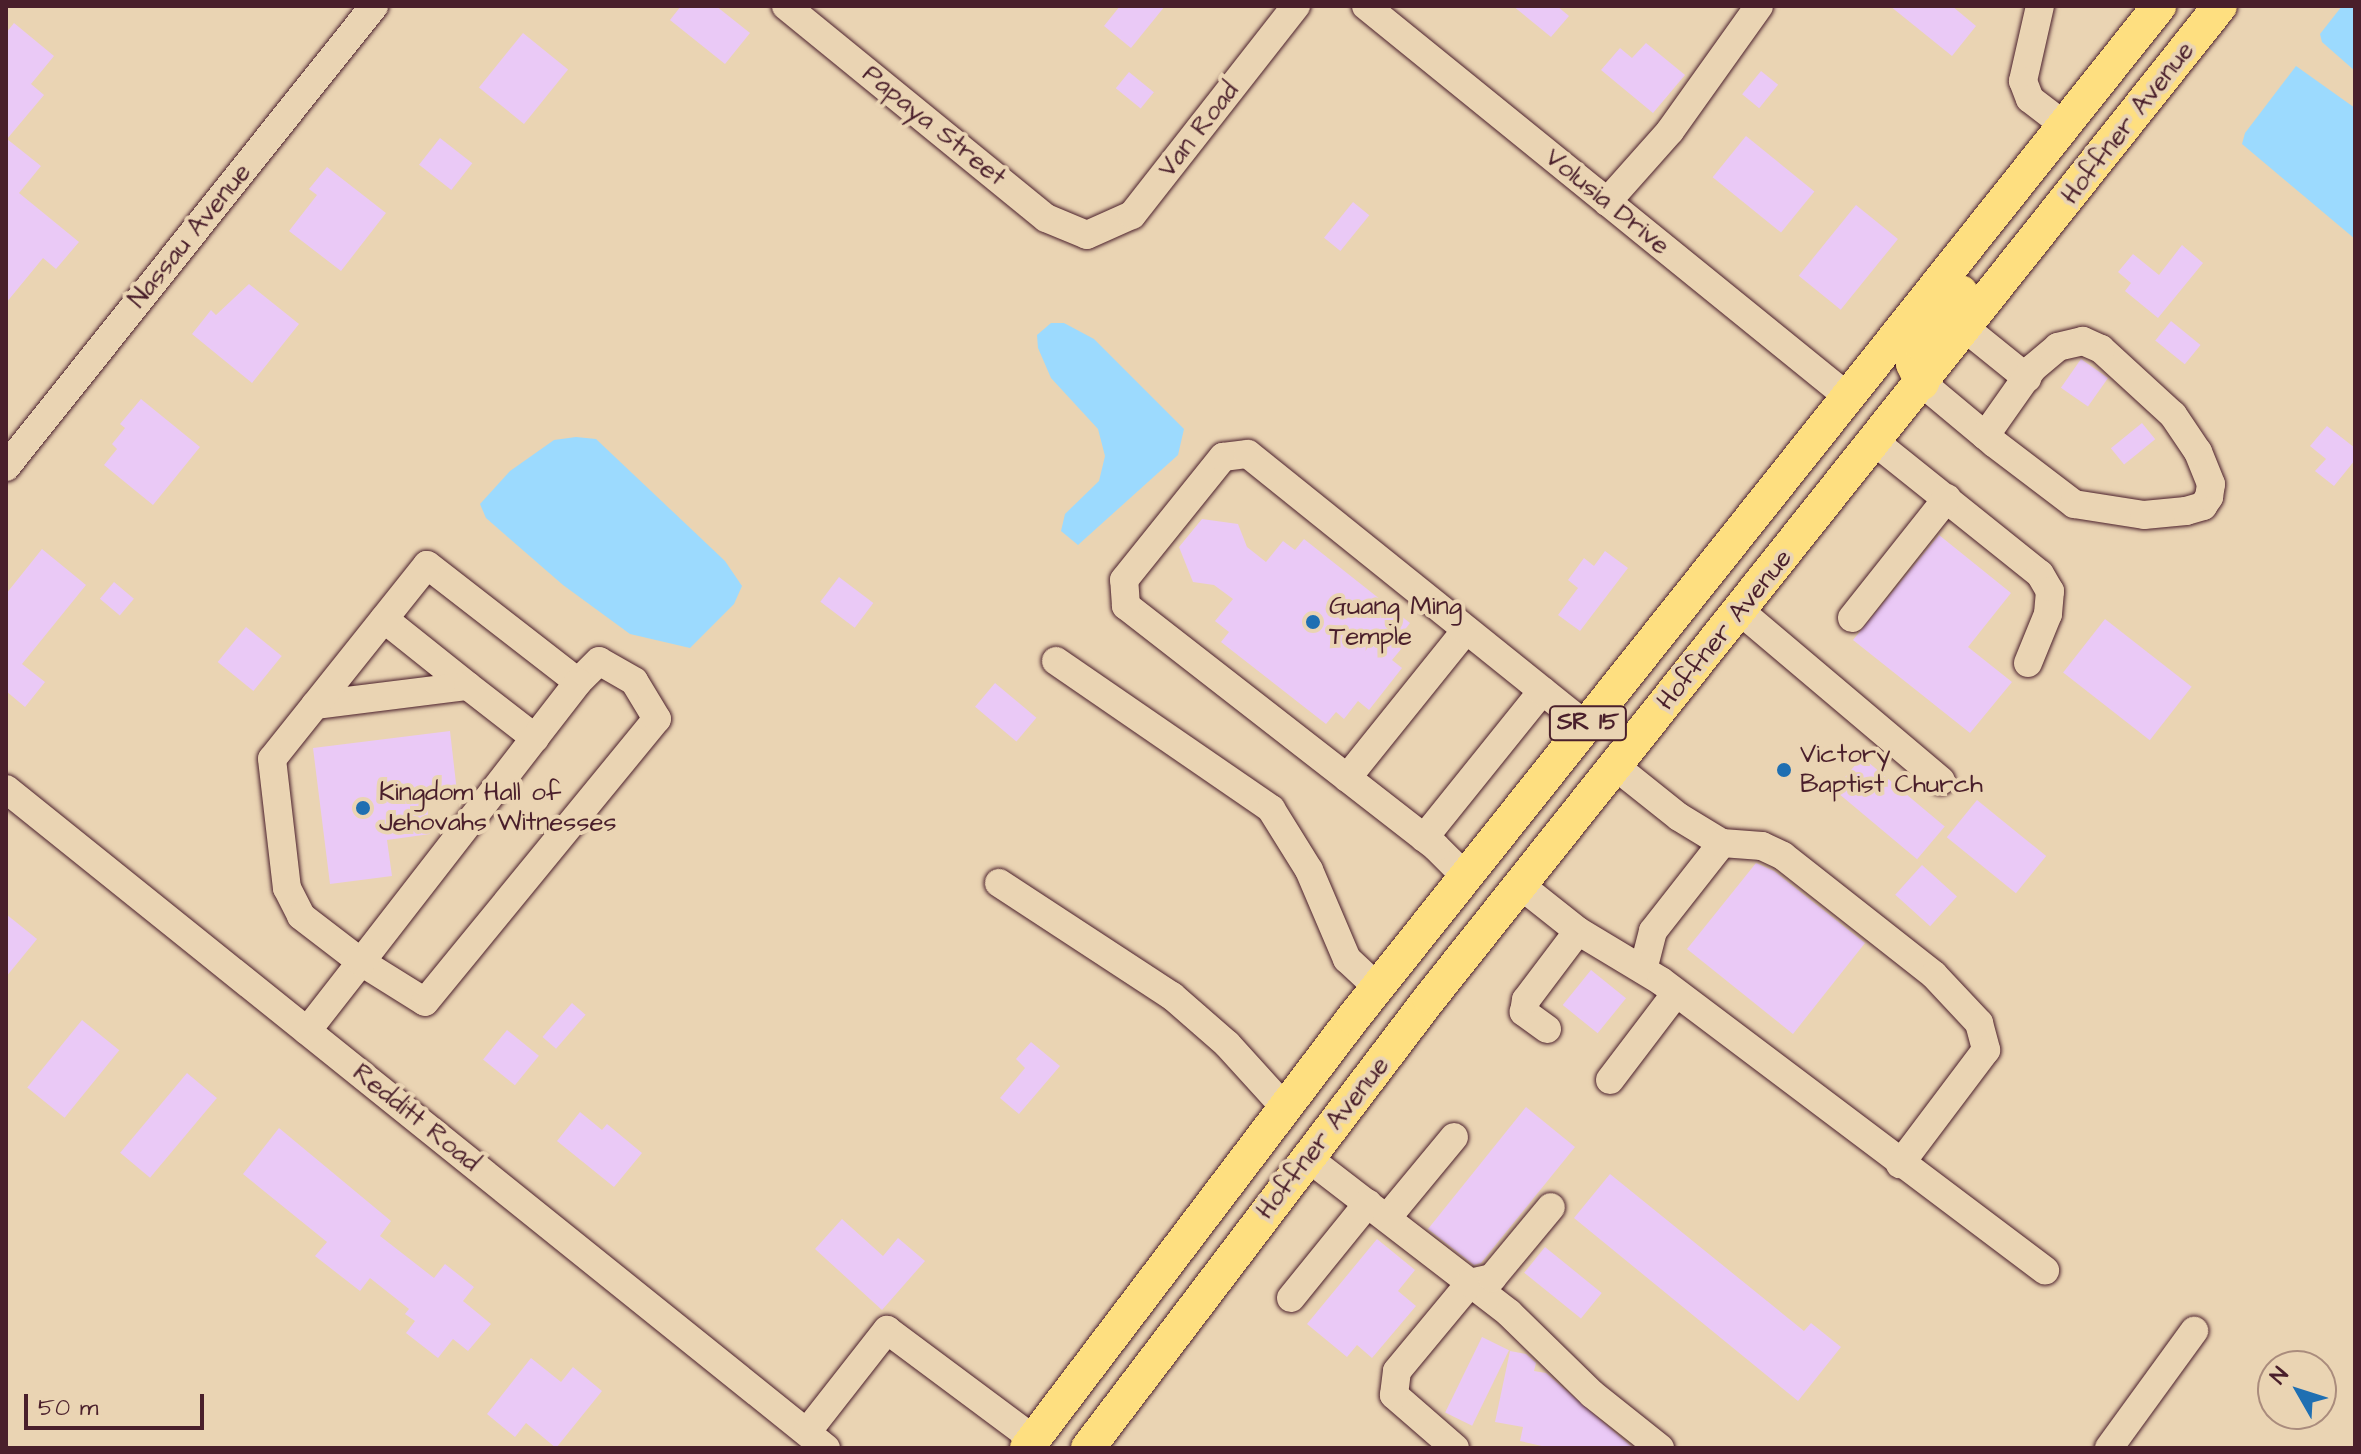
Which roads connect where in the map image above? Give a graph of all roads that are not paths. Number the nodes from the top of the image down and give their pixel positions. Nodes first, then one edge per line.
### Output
1 (374, 6) edge
2 (786, 6) edge
3 (1296, 6) edge
4 (1366, 6) edge
5 (1759, 6) edge
6 (2040, 6) edge
7 (2159, 6) edge
8 (2220, 6) edge
9 (2064, 125) junction
10 (1607, 202) junction
11 (1087, 235) joint
12 (1965, 328) junction
13 (2027, 378) junction
14 (1922, 383) junction
15 (1848, 397) junction
16 (1985, 436) junction
17 (1875, 442) junction
18 (6, 467) edge
19 (1947, 498) junction
20 (1740, 611) junction
21 (1852, 618) dead end
22 (384, 619) junction
23 (1466, 630) junction
24 (1056, 661) dead end
25 (2028, 663) dead end
26 (578, 682) junction
27 (468, 686) junction
28 (1542, 691) junction
29 (315, 705) junction
30 (1586, 726) junction
31 (535, 738) junction
32 (1615, 766) junction
33 (1347, 778) junction
34 (1941, 781) dead end
35 (6, 789) edge
36 (1424, 838) junction
37 (1722, 843) junction
38 (1466, 877) junction
39 (999, 883) dead end
40 (1520, 885) junction
41 (1578, 931) junction
42 (361, 962) junction
43 (1643, 970) junction
44 (1377, 987) junction
45 (1676, 993) junction
46 (1547, 1029) dead end
47 (307, 1031) junction
48 (1610, 1080) dead end
49 (1285, 1108) junction
50 (1454, 1137) dead end
51 (1308, 1158) junction
52 (1900, 1164) junction
53 (1551, 1207) dead end
54 (1377, 1210) junction
55 (2045, 1270) dead end
56 (1470, 1283) junction
57 (1291, 1298) dead end
58 (2194, 1331) dead end
59 (817, 1440) edge
60 (1030, 1444) edge
61 (1088, 1448) edge
62 (1455, 1448) edge
63 (1660, 1448) edge
64 (2109, 1448) edge

1 - 18 street, Nassau Avenue
2 - 11 street, Papaya Street
3 - 11 street, Van Road
4 - 10 street, Volusia Drive
5 - 10 street
6 - 9 street
7 - 9 main road, Hoffner Avenue / SR 15
8 - 12 main road, Hoffner Avenue / SR 15
9 - 14 main road
9 - 15 main road, Hoffner Avenue / SR 15
10 - 15 street, Volusia Drive
12 - 13 street
12 - 14 main road, Hoffner Avenue / SR 15
13 - 16 street
13 - 16 street
14 - 16 street
14 - 17 main road, Hoffner Avenue / SR 15
15 - 20 main road
15 - 30 main road, Hoffner Avenue / SR 15
17 - 19 street
17 - 20 main road, Hoffner Avenue / SR 15
19 - 21 street
19 - 25 street
20 - 32 main road, Hoffner Avenue / SR 15
20 - 34 street
22 - 26 street
22 - 27 street
22 - 29 street
23 - 28 street
23 - 33 street
23 - 33 street
24 - 44 street
26 - 31 street
26 - 42 street
27 - 29 street
27 - 31 street
28 - 30 street
28 - 36 street
29 - 42 street
30 - 38 main road, Hoffner Avenue / SR 15
30 - 40 main road
31 - 42 street
32 - 37 street
32 - 40 main road, Hoffner Avenue / SR 15
33 - 36 street
35 - 47 street, Redditt Road
36 - 38 street
37 - 43 street
37 - 52 street
38 - 44 main road, Hoffner Avenue / SR 15
39 - 49 street
40 - 41 street
40 - 51 main road, Hoffner Avenue / SR 15
41 - 43 street
41 - 46 street
42 - 47 street
43 - 45 street
44 - 49 main road, Hoffner Avenue / SR 15
44 - 51 main road
45 - 48 street
45 - 52 street
47 - 59 street, Redditt Road
49 - 60 main road, Hoffner Avenue / SR 15
50 - 54 street
51 - 54 street
51 - 61 main road, Hoffner Avenue / SR 15
52 - 55 street
53 - 56 street
54 - 56 street
54 - 57 street
56 - 62 street
56 - 63 street
58 - 64 street
59 - 60 street

